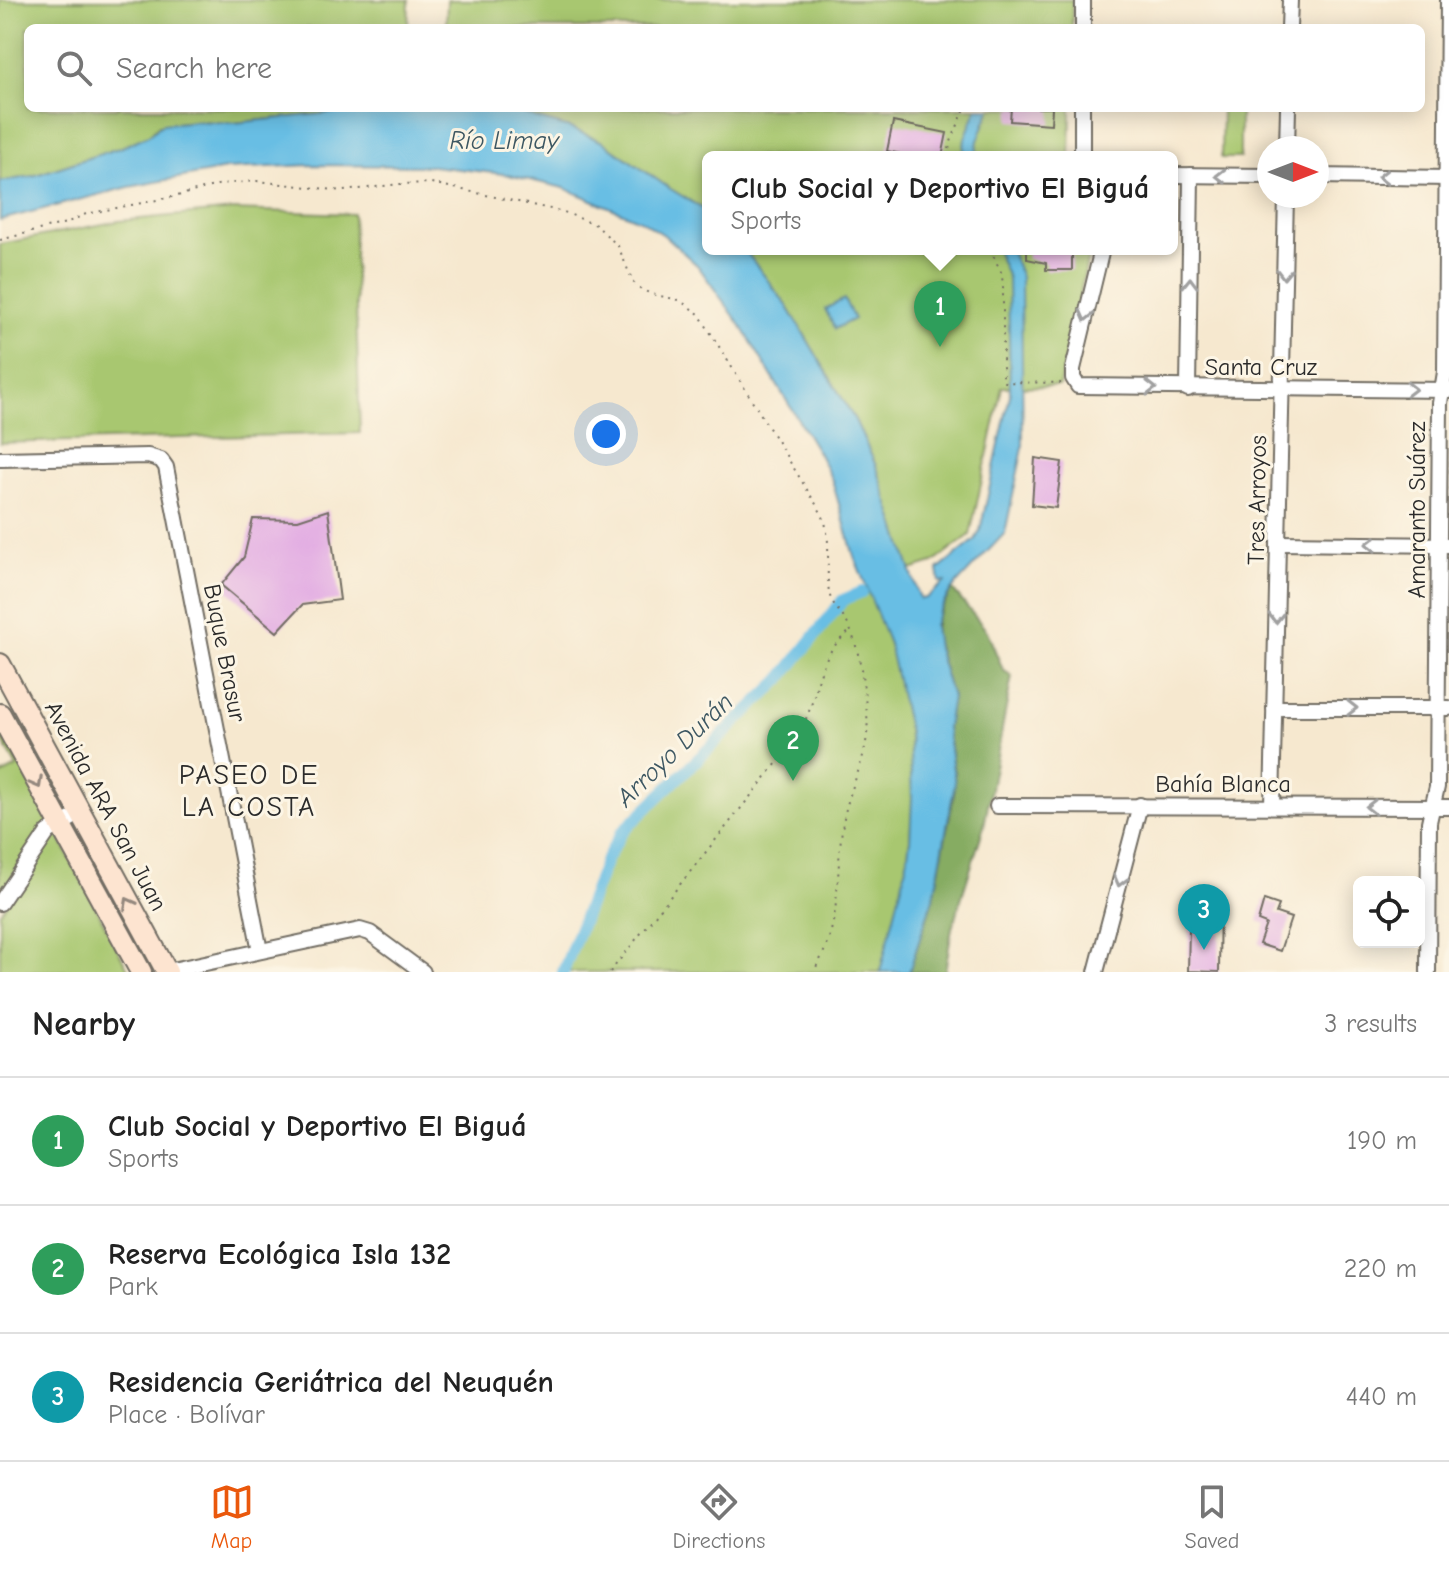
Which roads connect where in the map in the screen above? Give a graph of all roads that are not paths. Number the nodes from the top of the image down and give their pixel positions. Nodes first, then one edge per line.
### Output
1 (1083, 0) edge
2 (1290, 0) edge
3 (1448, 0) edge
4 (1083, 24) edge
5 (1289, 24) edge
6 (1082, 112) edge
7 (1288, 112) edge
8 (1287, 136) edge
9 (1082, 151) edge
10 (1178, 175) edge
11 (1191, 175) junction
12 (1257, 176) edge
13 (1329, 176) edge
14 (1448, 178) edge
15 (1286, 208) edge
16 (1101, 255) edge
17 (1188, 389) junction
18 (1281, 389) junction
19 (1446, 390) edge
20 (0, 459) edge
21 (1278, 543) junction
22 (1444, 544) edge
23 (0, 664) edge
24 (1274, 708) junction
25 (1443, 708) edge
26 (0, 714) edge
27 (1140, 805) junction
28 (997, 806) dead end
29 (1272, 806) junction
30 (1433, 807) junction
31 (1449, 807) edge
32 (81, 813) junction
33 (60, 824) junction
34 (0, 903) edge
35 (260, 951) junction
36 (141, 972) edge
37 (165, 972) edge
38 (423, 972) edge
39 (1096, 972) edge
40 (1428, 972) edge

1 - 4 street
2 - 5 street
3 - 14 street, Amaranto Suárez
6 - 9 street
7 - 8 street
10 - 11 street
12 -> 11 street
17 -> 11 street
14 -> 13 street
14 - 19 street, Amaranto Suárez
15 -> 18 street, Tres Arroyos
16 -> 17 street, Santa Cruz
17 - 18 street, Santa Cruz
18 -> 19 street, Santa Cruz
18 - 21 street, Tres Arroyos
19 - 22 street, Amaranto Suárez
20 - 35 street, Buque Brasur
22 -> 21 street
21 -> 24 street, Tres Arroyos
22 - 25 street, Amaranto Suárez
23 - 32 main road, Avenida ARA San Juan
24 -> 25 street
24 - 29 street, Tres Arroyos
25 - 30 street, Amaranto Suárez
26 -> 33 main road, Avenida ARA San Juan
27 - 28 street, Bahía Blanca
27 - 29 street, Bahía Blanca
27 -> 39 street
30 -> 29 street, Bahía Blanca
30 - 31 street, Bahía Blanca
30 - 40 street, Amaranto Suárez
32 - 33 street
37 -> 32 main road, Avenida ARA San Juan
33 - 34 street
33 - 36 main road, Avenida ARA San Juan
35 - 37 street
35 - 38 street

